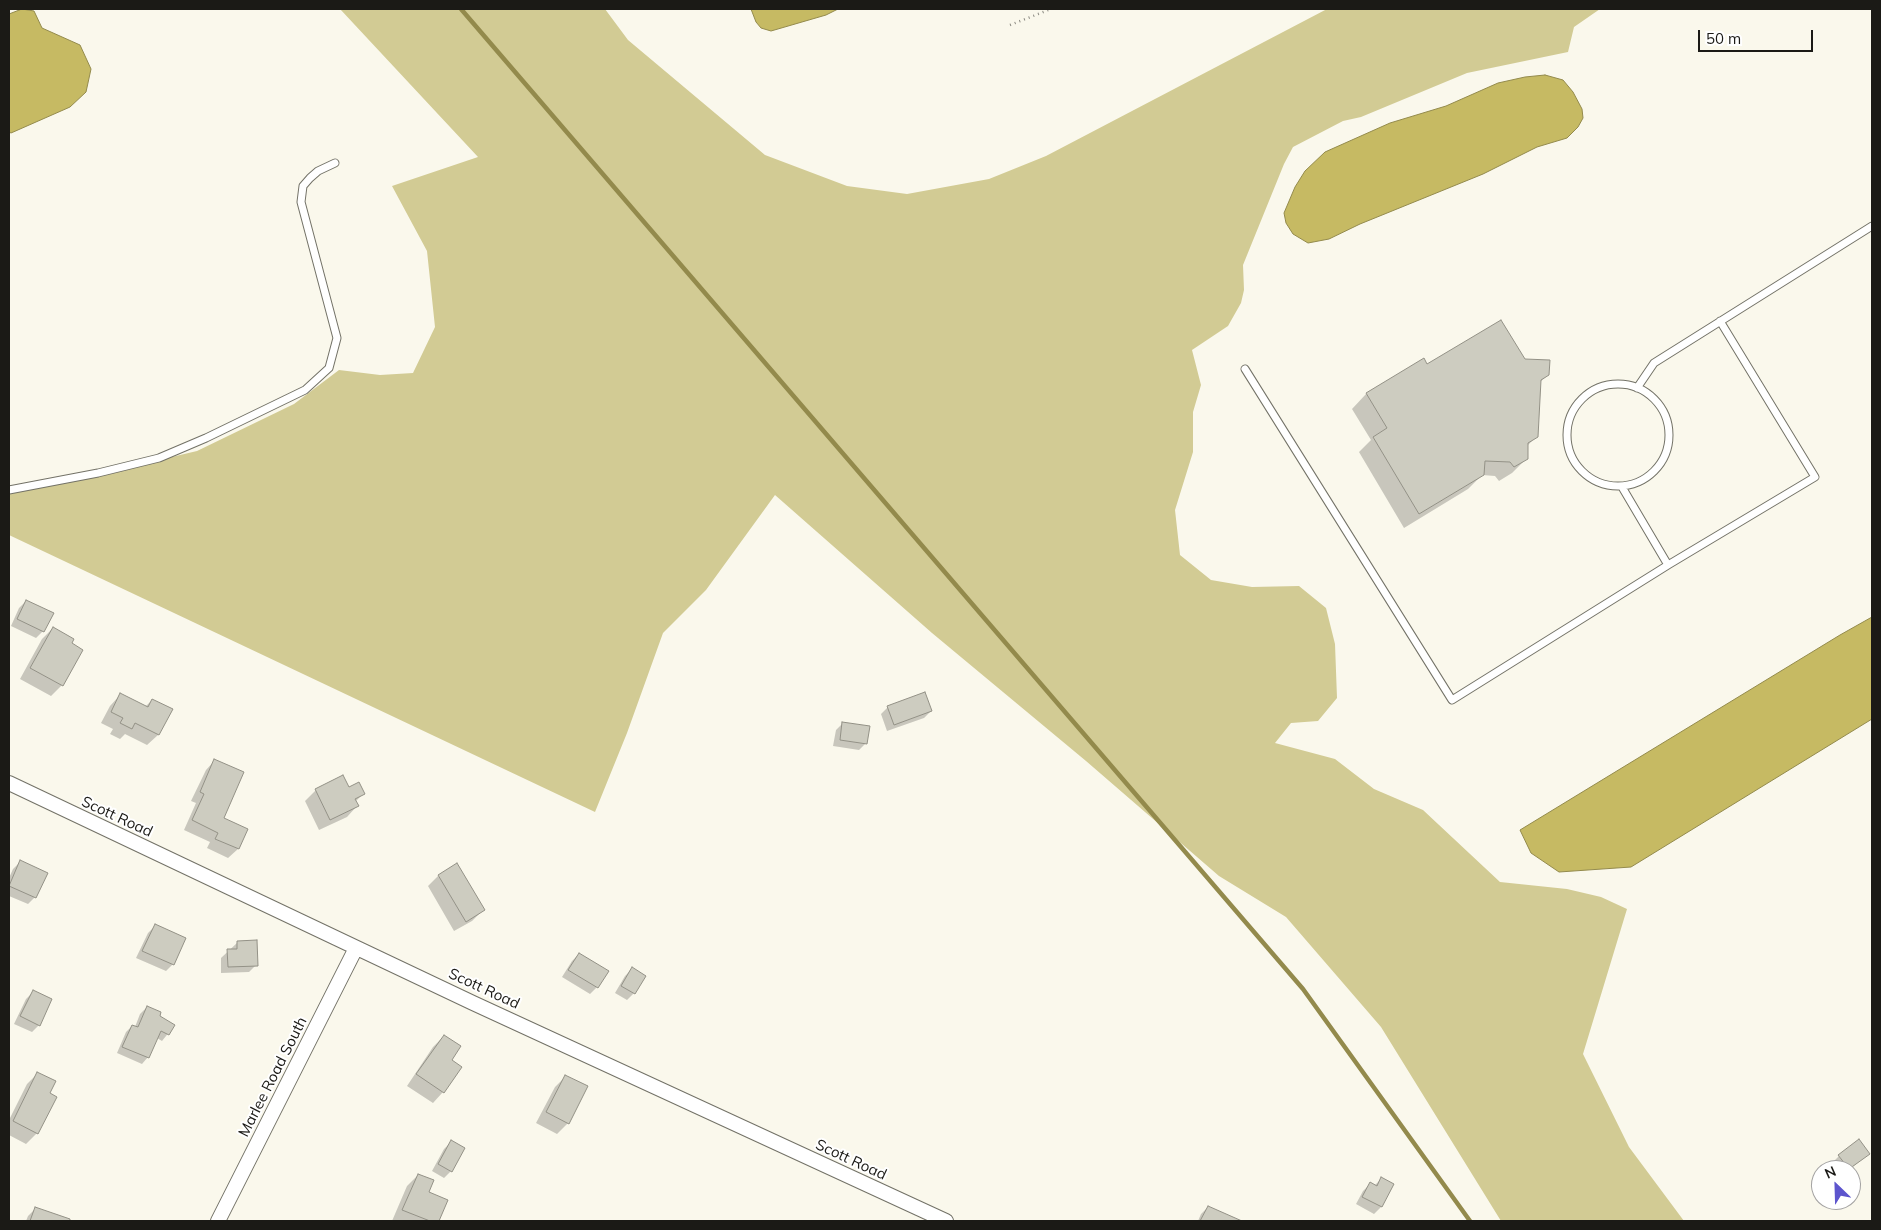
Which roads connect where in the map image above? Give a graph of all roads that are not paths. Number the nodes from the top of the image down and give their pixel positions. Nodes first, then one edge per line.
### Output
1 (335, 163) dead end
2 (1872, 226) edge
3 (1720, 321) junction
4 (1245, 368) dead end
5 (1637, 388) junction
6 (1622, 487) junction
7 (9, 490) edge
8 (1668, 565) junction
9 (9, 783) edge
10 (356, 948) junction
11 (218, 1221) edge
12 (946, 1221) edge

1 - 7 lane
2 - 3 lane
3 - 5 lane
3 - 8 lane
4 - 8 lane
5 - 6 lane
5 - 6 lane
6 - 8 lane
9 - 10 street, Scott Road
10 - 11 street, Marlee Road South
10 - 12 street, Scott Road

